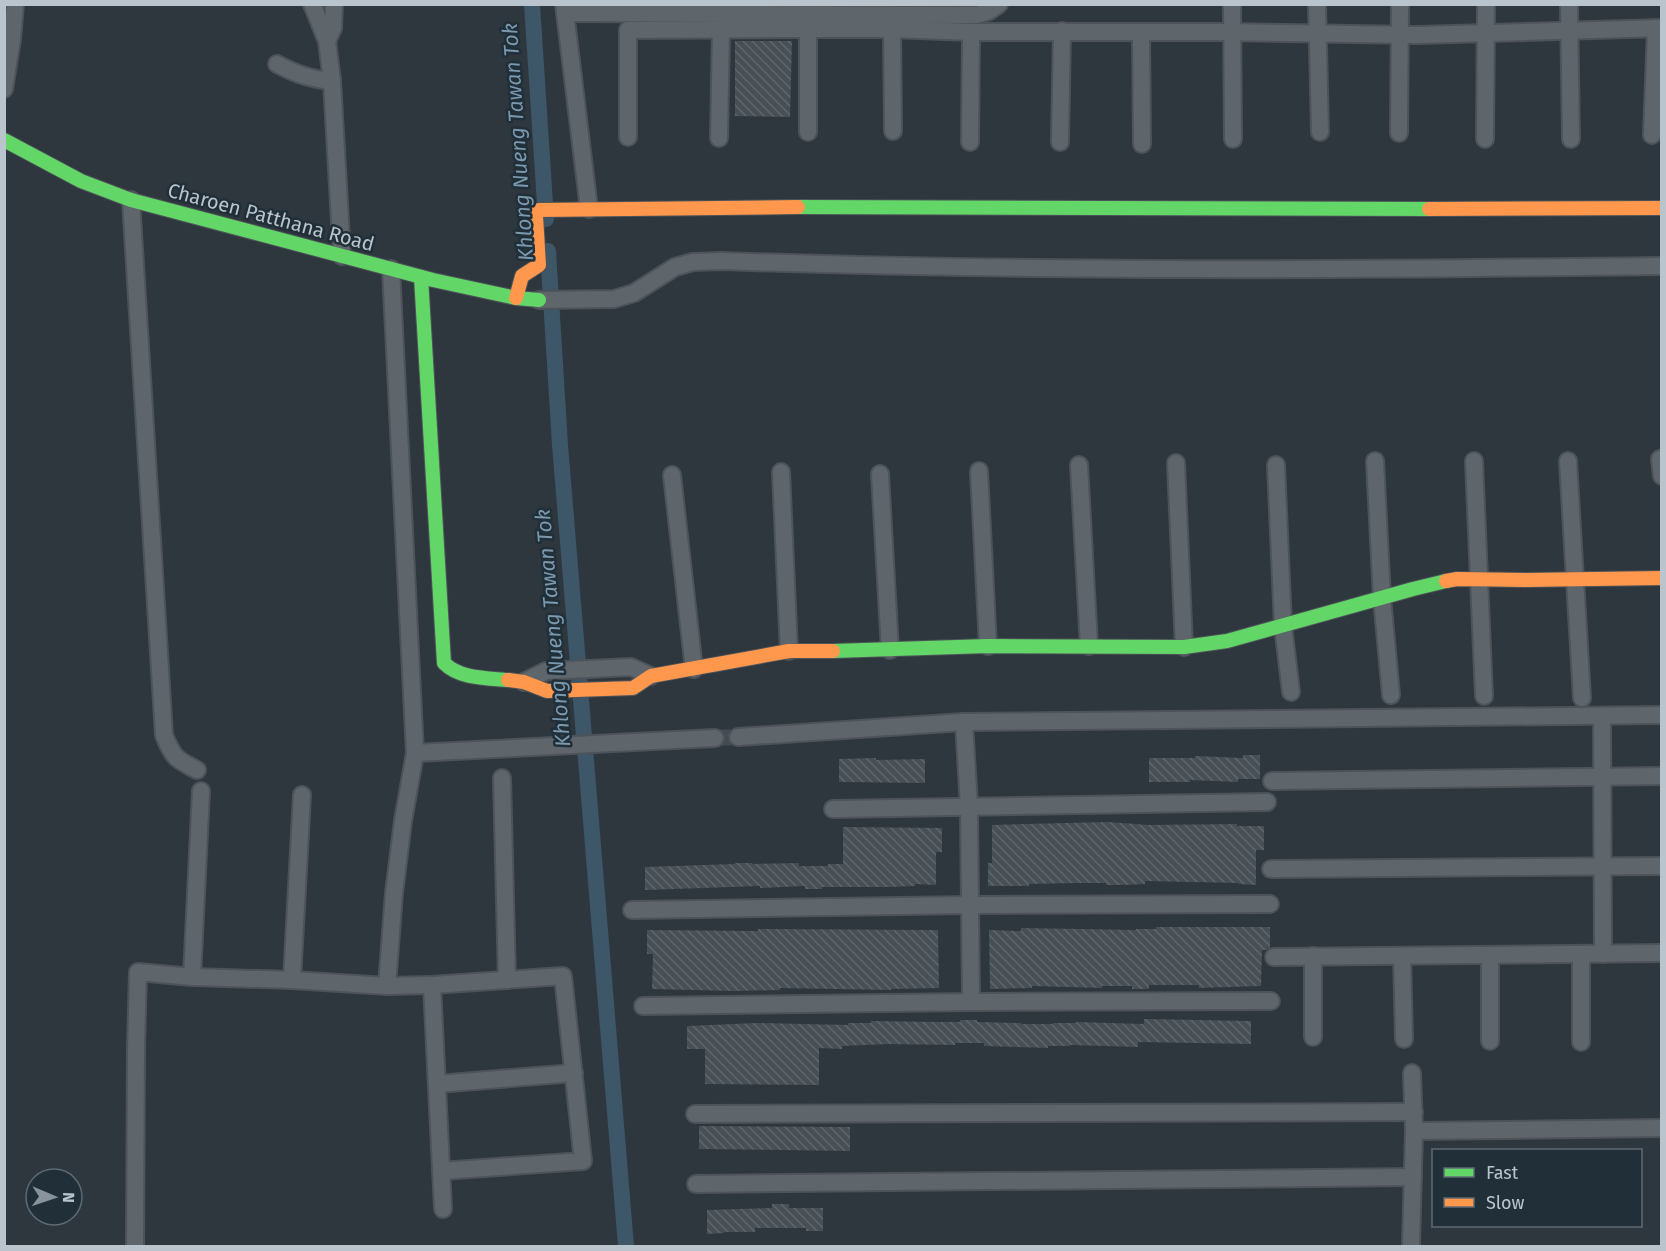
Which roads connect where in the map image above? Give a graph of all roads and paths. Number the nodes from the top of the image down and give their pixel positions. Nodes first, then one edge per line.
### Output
1 (15, 4) edge
2 (312, 4) edge
3 (334, 4) edge
4 (999, 4) edge
5 (1232, 4) edge
6 (1317, 4) edge
7 (1400, 4) edge
8 (1486, 4) edge
9 (1569, 4) edge
10 (565, 9) edge
11 (644, 9) edge
12 (1659, 28) edge
13 (808, 29) junction
14 (892, 29) junction
15 (721, 30) junction
16 (1569, 30) junction
17 (1062, 31) junction
18 (971, 32) junction
19 (1141, 32) junction
20 (1233, 32) junction
21 (1486, 32) junction
22 (1317, 33) junction
23 (1401, 34) junction
24 (327, 41) junction
25 (277, 64) dead end
26 (332, 81) junction
27 (4, 89) edge
28 (893, 131) dead end
29 (808, 132) dead end
30 (1320, 132) dead end
31 (1399, 133) dead end
32 (1652, 135) dead end
33 (628, 137) dead end
34 (719, 138) dead end
35 (1233, 139) dead end
36 (1485, 139) dead end
37 (1571, 139) dead end
38 (4, 140) edge
39 (970, 142) dead end
40 (1060, 142) dead end
41 (1142, 144) dead end
42 (131, 200) junction
43 (1662, 208) edge
44 (584, 210) junction
45 (342, 256) junction
46 (1662, 266) edge
47 (391, 269) junction
48 (421, 277) junction
49 (516, 298) junction
50 (540, 300) joint
51 (1660, 459) dead end
52 (1375, 461) dead end
53 (1474, 461) dead end
54 (1568, 461) dead end
55 (1176, 464) dead end
56 (1079, 465) dead end
57 (1276, 465) dead end
58 (979, 471) dead end
59 (781, 472) dead end
60 (880, 474) dead end
61 (672, 475) dead end
62 (1662, 476) edge
63 (1662, 578) edge
64 (1479, 579) junction
65 (1574, 579) junction
66 (1382, 598) junction
67 (1282, 626) junction
68 (988, 646) junction
69 (1089, 646) junction
70 (1184, 647) junction
71 (890, 650) junction
72 (789, 651) junction
73 (694, 669) junction
74 (651, 676) junction
75 (524, 682) junction
76 (1291, 692) dead end
77 (1391, 695) dead end
78 (1484, 696) dead end
79 (1582, 698) dead end
80 (1602, 716) junction
81 (1662, 716) edge
82 (964, 722) junction
83 (715, 738) tunnel mouth
84 (738, 738) tunnel mouth
85 (415, 753) junction
86 (197, 770) dead end
87 (1662, 776) edge
88 (1603, 777) junction
89 (502, 778) dead end
90 (1272, 781) dead end
91 (201, 791) dead end
92 (302, 795) dead end
93 (1267, 802) dead end
94 (969, 807) junction
95 (833, 809) dead end
96 (1604, 866) junction
97 (1662, 866) edge
98 (1271, 869) dead end
99 (1270, 904) dead end
100 (970, 905) junction
101 (632, 910) dead end
102 (1662, 953) edge
103 (1581, 954) junction
104 (1603, 954) junction
105 (1490, 955) junction
106 (1313, 956) junction
107 (1402, 956) junction
108 (1274, 957) dead end
109 (192, 977) junction
110 (292, 980) junction
111 (507, 980) junction
112 (387, 986) junction
113 (432, 986) junction
114 (1271, 1001) dead end
115 (971, 1002) junction
116 (643, 1006) dead end
117 (1312, 1037) dead end
118 (1404, 1039) dead end
119 (1490, 1041) dead end
120 (1581, 1042) dead end
121 (574, 1073) junction
122 (1412, 1073) dead end
123 (437, 1084) junction
124 (1414, 1112) junction
125 (695, 1114) dead end
126 (1662, 1128) edge
127 (1414, 1131) junction
128 (441, 1171) junction
129 (1413, 1177) junction
130 (696, 1184) dead end
131 (443, 1209) dead end
132 (135, 1246) edge
133 (1411, 1246) edge

1 - 27 street
2 - 24 street
3 - 24 street
4 - 11 street
5 - 20 street
6 - 22 street
7 - 23 street
8 - 21 street
9 - 16 street
10 - 11 street
10 - 44 street
12 - 16 street
12 - 32 street
13 - 14 street
13 - 15 street
13 - 29 street
14 - 18 street
14 - 28 street
15 - 33 street
15 - 34 street
16 - 21 street
16 - 37 street
17 - 18 street
17 - 19 street
17 - 40 street
18 - 39 street
19 - 20 street
19 - 41 street
20 - 22 street
20 - 35 street
21 - 23 street
21 - 36 street
22 - 23 street
22 - 30 street
23 - 31 street
24 - 26 street
25 - 26 street
26 - 45 street
38 - 42 street, Charoen Patthana Road
42 - 45 street, Charoen Patthana Road
42 - 86 street
43 - 44 street
44 - 49 street
45 - 47 street, Charoen Patthana Road
46 - 50 street
47 - 48 street, Charoen Patthana Road
47 - 85 street
48 - 49 street, Charoen Patthana Road
48 - 75 street
49 - 50 street, Charoen Patthana Road
51 - 62 street
52 - 66 street
53 - 64 street
54 - 65 street
55 - 70 street
56 - 69 street
57 - 67 street
58 - 68 street
59 - 72 street
60 - 71 street
61 - 73 street
63 - 65 street
64 - 65 street
64 - 66 street
64 - 78 street
65 - 79 street
66 - 67 street
66 - 77 street
67 - 70 street
67 - 76 street
68 - 69 street
68 - 71 street
69 - 70 street
71 - 72 street
72 - 73 street
73 - 74 street
74 - 75 street
74 - 75 street
80 - 81 street
80 - 82 street
80 - 88 street
82 - 84 street
82 - 94 street
83 - 85 street
85 - 112 street
87 - 88 street
88 - 90 street
88 - 96 street
89 - 111 street
91 - 109 street
92 - 110 street
93 - 94 street
94 - 95 street
94 - 100 street
96 - 97 street
96 - 98 street
96 - 104 street
99 - 100 street
100 - 101 street
100 - 115 street
102 - 104 street
103 - 104 street
103 - 105 street
103 - 120 street
105 - 107 street
105 - 119 street
106 - 107 street
106 - 108 street
106 - 117 street
107 - 118 street
109 - 110 street
109 - 132 street
110 - 112 street
111 - 113 street
111 - 121 street
112 - 113 street
113 - 123 street
114 - 115 street
115 - 116 street
121 - 123 street
121 - 128 street
122 - 124 street
123 - 128 street
124 - 125 street
124 - 127 street
126 - 127 street
127 - 129 street
128 - 131 street
129 - 130 street
129 - 133 street

